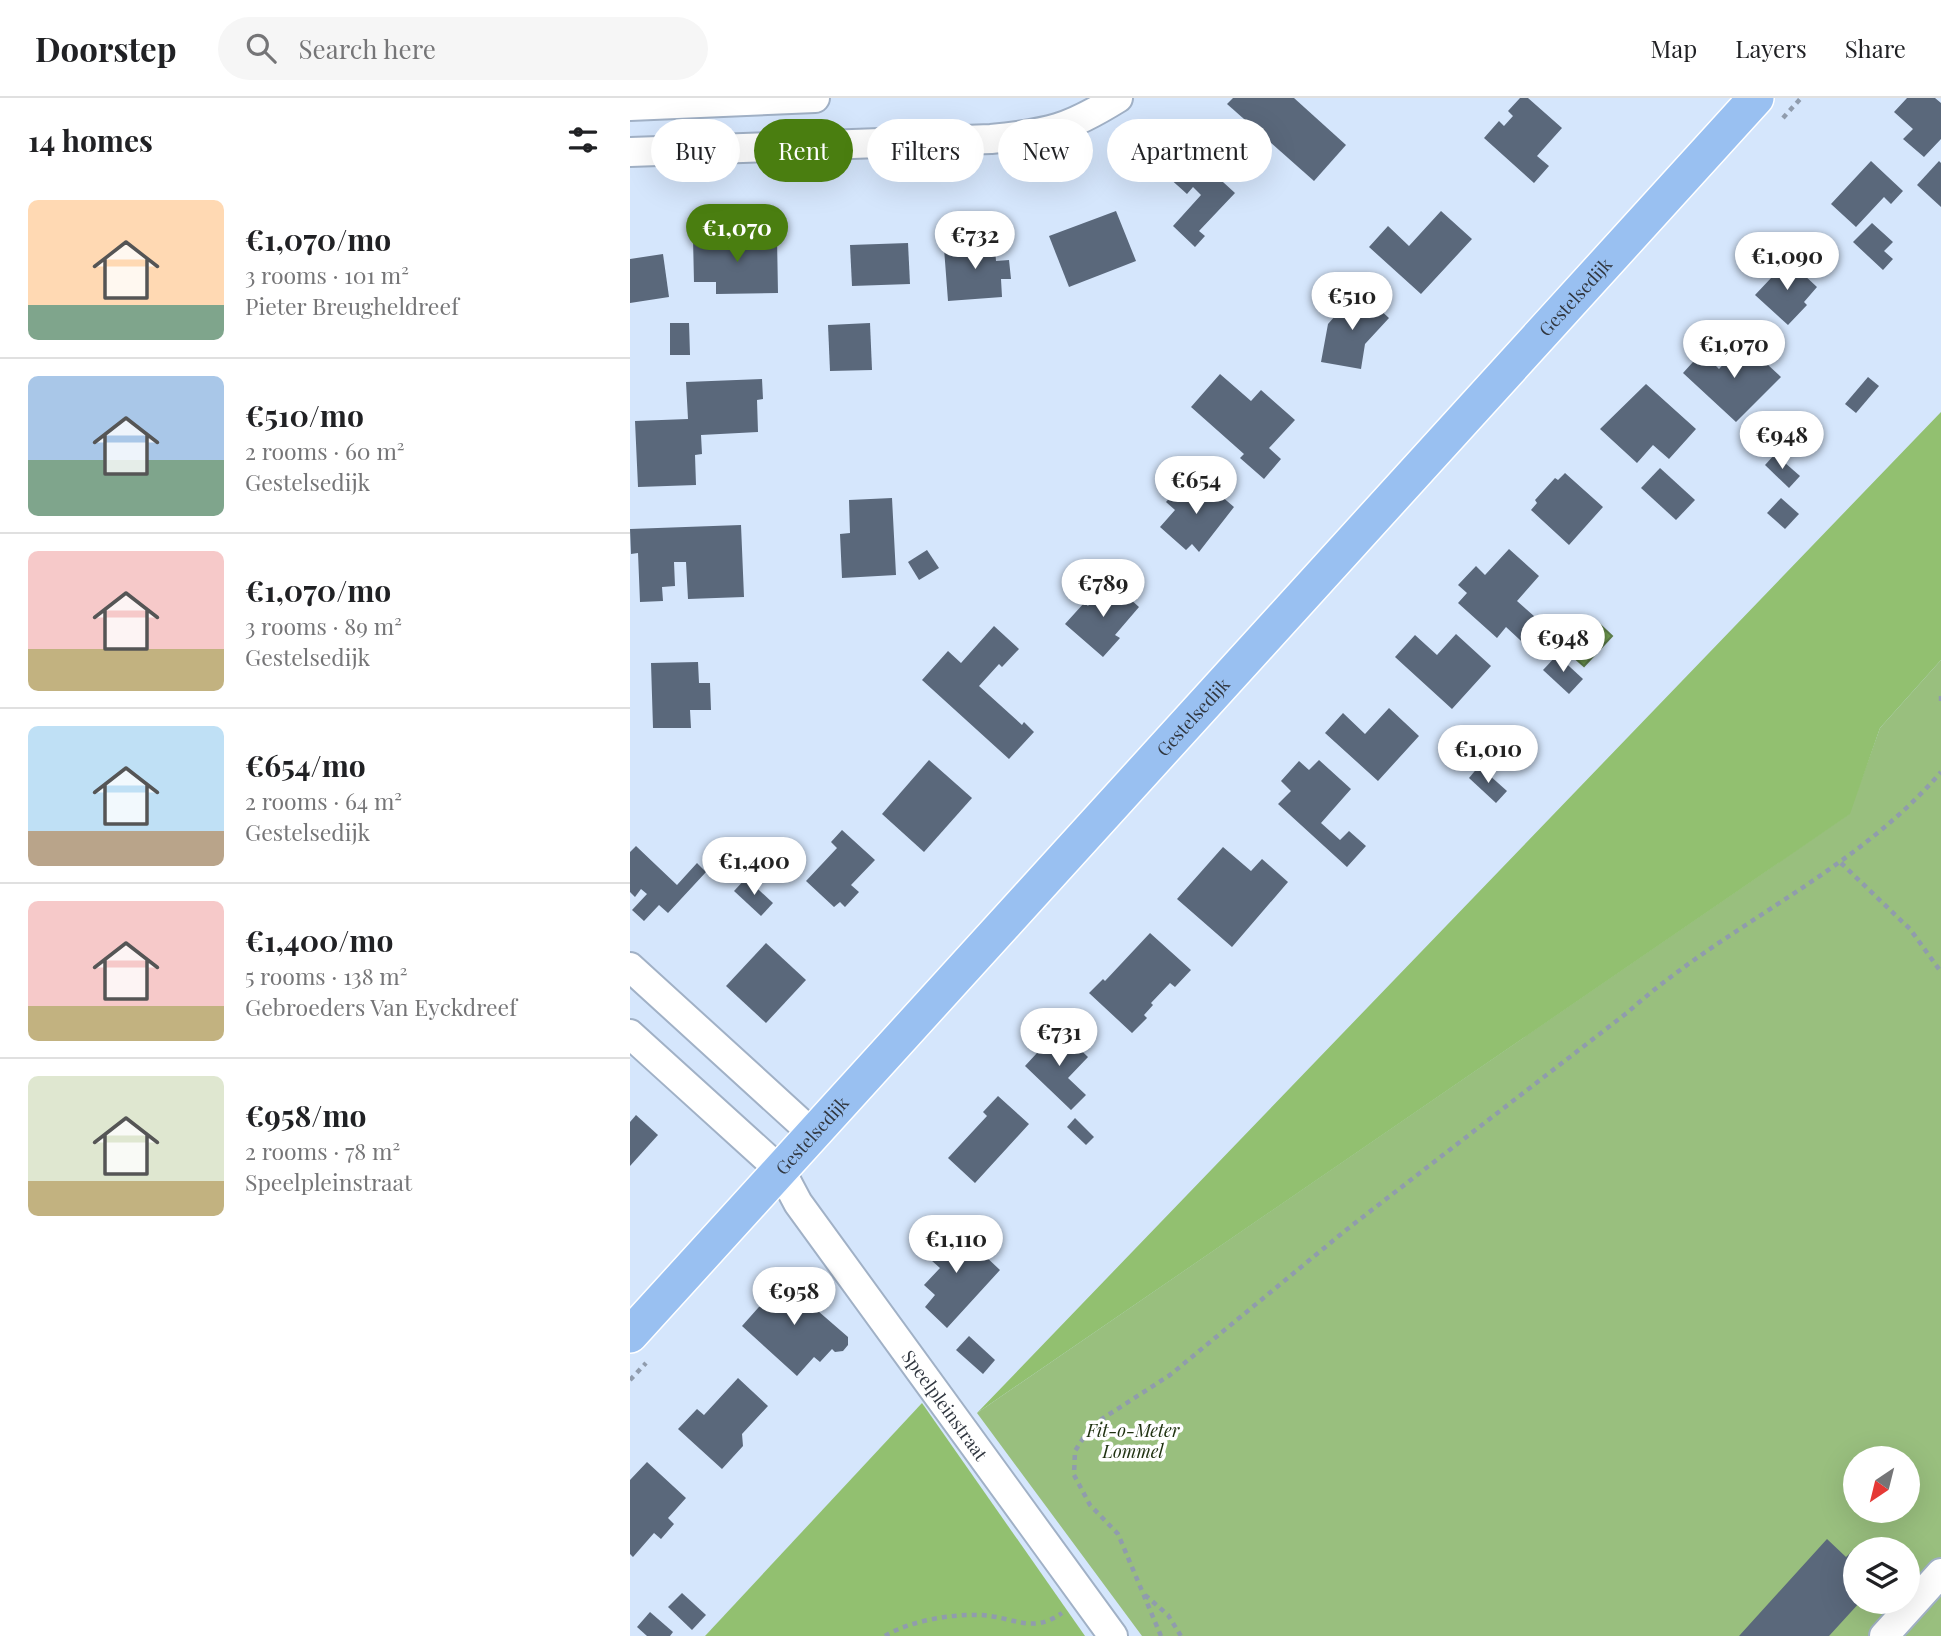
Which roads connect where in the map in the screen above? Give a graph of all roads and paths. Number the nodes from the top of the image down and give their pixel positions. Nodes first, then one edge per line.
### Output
1 (816, 98) edge
2 (1118, 98) edge
3 (1756, 98) edge
4 (630, 106) edge
5 (630, 152) edge
6 (1941, 696) edge
7 (1941, 704) edge
8 (1941, 772) edge
9 (1840, 863) junction
10 (630, 968) edge
11 (1941, 972) edge
12 (630, 1034) edge
13 (813, 1134) junction
14 (780, 1171) junction
15 (630, 1335) edge
16 (1941, 1573) edge
17 (1142, 1592) junction
18 (1084, 1597) junction
19 (885, 1636) edge
20 (1113, 1636) edge
21 (1161, 1636) edge
22 (1181, 1636) edge
23 (1884, 1636) edge

1 - 4 street
2 - 5 street
3 - 13 main road, Gestelsedijk
6 - 7 path
8 - 9 path
9 - 11 path
9 - 17 path
10 - 13 street
12 - 14 street, Speelpleinstraat
13 - 14 main road, Gestelsedijk
14 - 15 main road, Gestelsedijk
14 - 18 street, Speelpleinstraat
16 - 23 street
17 - 21 path
17 - 22 path
18 - 19 path
18 - 20 street, Speelpleinstraat

